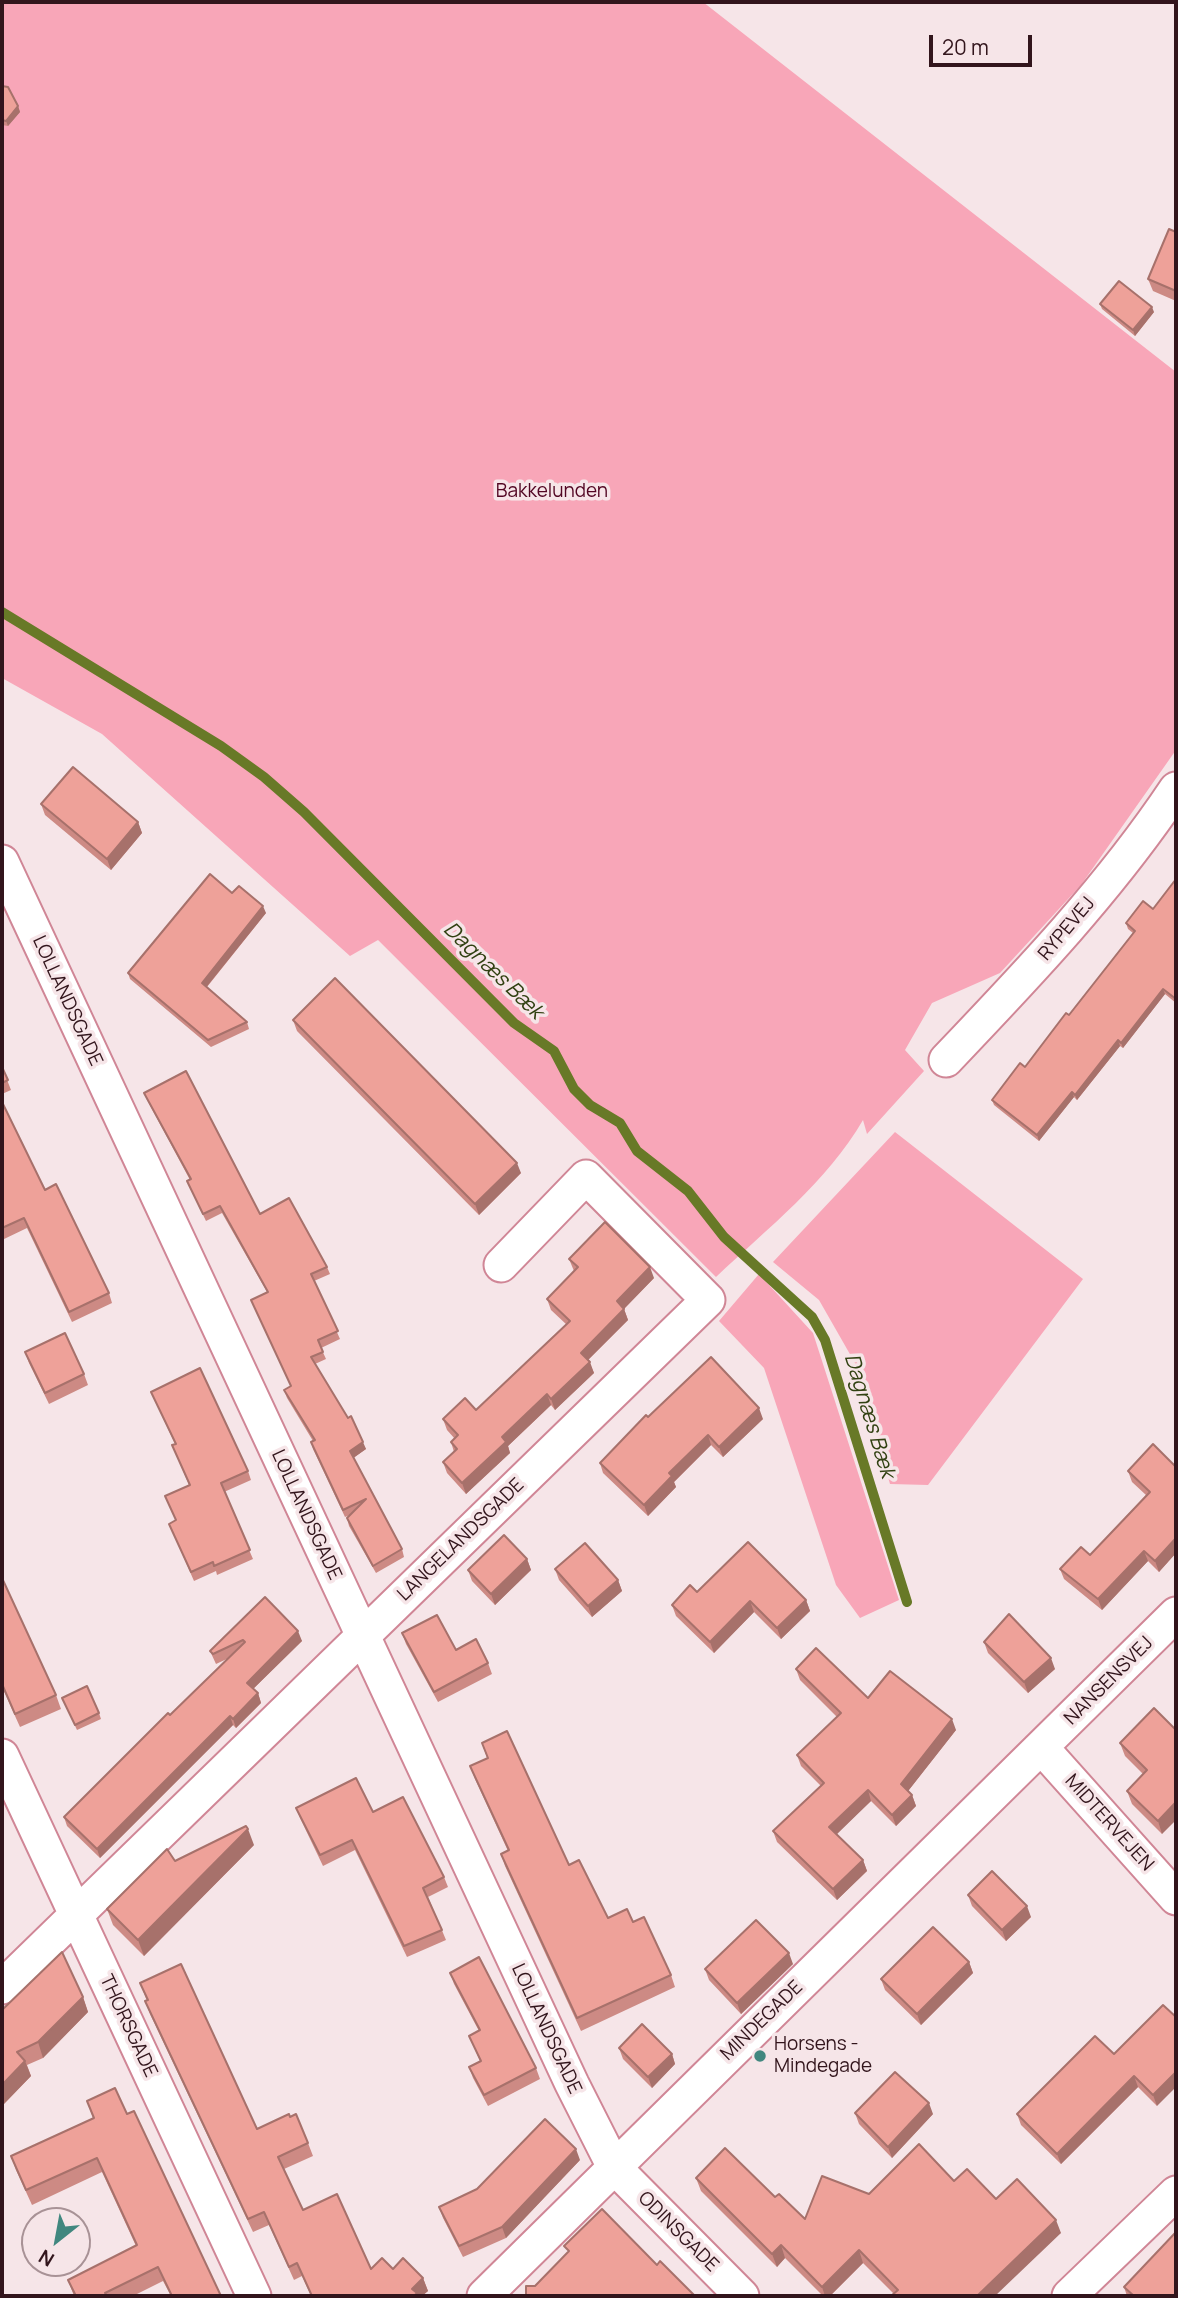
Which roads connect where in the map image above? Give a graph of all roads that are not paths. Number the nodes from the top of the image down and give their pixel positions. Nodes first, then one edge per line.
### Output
1 (1176, 789) edge
2 (2, 862) edge
3 (946, 1060) dead end
4 (501, 1265) dead end
5 (1176, 1614) edge
6 (362, 1635) junction
7 (1041, 1747) junction
8 (2, 1756) edge
9 (1176, 1898) edge
10 (76, 1915) junction
11 (2, 1987) edge
12 (614, 2167) junction
13 (1176, 2193) edge
14 (254, 2296) edge
15 (484, 2296) edge
16 (742, 2296) edge
17 (1069, 2296) edge

1 - 3 street, RYPEVEJ
2 - 6 street, LOLLANDSGADE
4 - 6 street, LANGELANDSGADE
5 - 7 street, NANSENSVEJ
6 - 10 street, LANGELANDSGADE
6 - 12 street, LOLLANDSGADE
7 - 9 street, MIDTERVEJEN
7 - 12 street, MINDEGADE
8 - 10 street, THORSGADE
10 - 11 street, LANGELANDSGADE
10 - 14 street, THORSGADE
12 - 15 street, MINDEGADE
12 - 16 street, ODINSGADE
13 - 17 street

